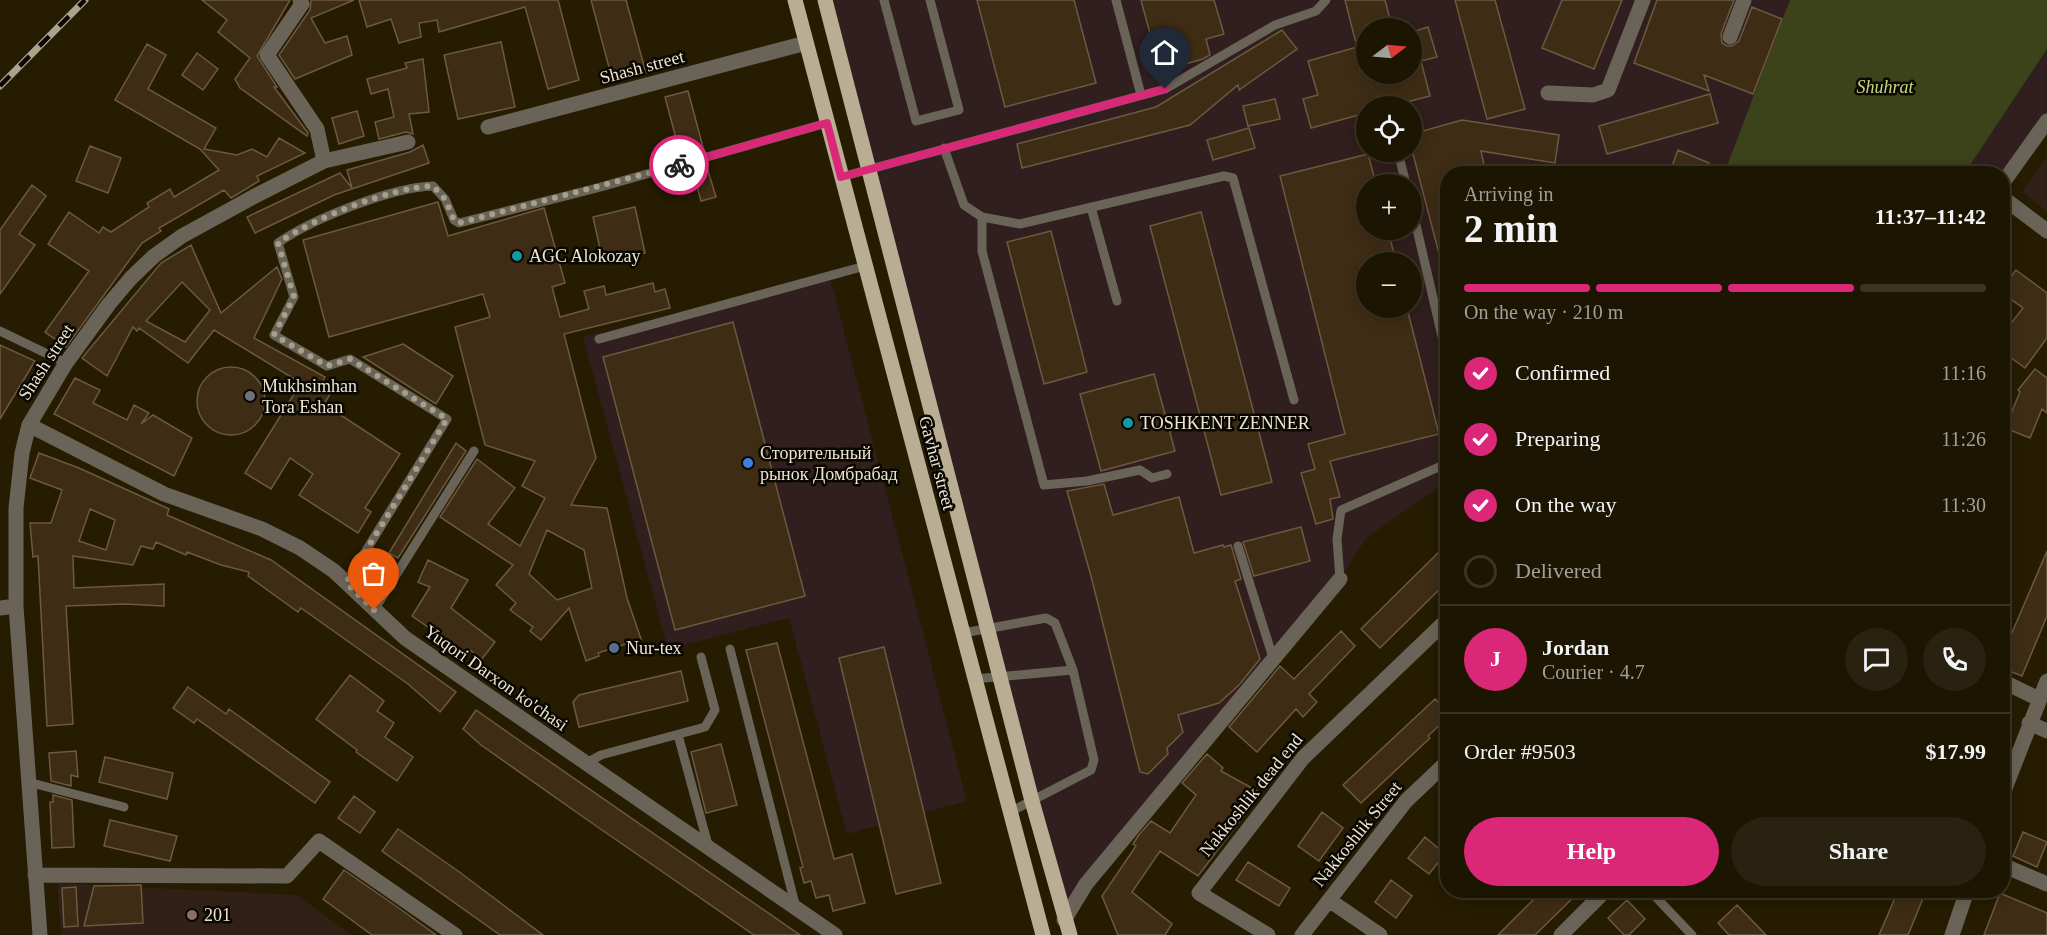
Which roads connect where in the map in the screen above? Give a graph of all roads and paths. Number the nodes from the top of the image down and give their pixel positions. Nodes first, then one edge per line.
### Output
1 (300, 0) edge
2 (795, 0) edge
3 (825, 0) edge
4 (884, 0) edge
5 (930, 0) edge
6 (1116, 0) edge
7 (1326, 0) edge
8 (1643, 0) edge
9 (1744, 0) edge
10 (1730, 37) dead end
11 (806, 44) junction
12 (1548, 93) dead end
13 (1141, 95) junction
14 (2047, 121) edge
15 (827, 123) junction
16 (488, 128) dead end
17 (408, 142) dead end
18 (944, 148) junction
19 (324, 161) junction
20 (870, 169) junction
21 (2010, 173) edge
22 (841, 177) junction
23 (2010, 203) edge
24 (1091, 207) junction
25 (982, 217) junction
26 (2047, 231) edge
27 (1419, 240) edge
28 (865, 266) junction
29 (1118, 301) dead end
30 (1440, 328) edge
31 (0, 331) edge
32 (599, 339) dead end
33 (66, 363) junction
34 (1294, 400) dead end
35 (29, 425) junction
36 (474, 451) dead end
37 (1440, 467) edge
38 (1167, 474) dead end
39 (1238, 546) dead end
40 (1340, 579) joint
41 (346, 583) junction
42 (16, 606) junction
43 (0, 608) edge
44 (374, 610) junction
45 (1440, 627) edge
46 (988, 628) junction
47 (963, 633) junction
48 (730, 650) dead end
49 (701, 657) dead end
50 (1273, 658) junction
51 (1073, 670) junction
52 (1000, 677) junction
53 (975, 679) junction
54 (2047, 681) edge
55 (2010, 685) edge
56 (2039, 699) junction
57 (2029, 723) junction
58 (2047, 731) edge
59 (678, 735) junction
60 (585, 764) junction
61 (1440, 769) edge
62 (2010, 774) edge
63 (28, 782) junction
64 (1032, 801) junction
65 (124, 807) dead end
66 (1010, 812) junction
67 (708, 846) junction
68 (2010, 868) edge
69 (35, 875) junction
70 (2047, 884) edge
71 (1598, 898) edge
72 (1657, 898) edge
73 (1965, 898) edge
74 (1329, 900) junction
75 (797, 910) junction
76 (1067, 928) edge
77 (40, 935) edge
78 (455, 935) edge
79 (835, 935) edge
80 (1043, 935) edge
81 (1268, 935) edge
82 (1302, 935) edge
83 (1380, 935) edge
84 (1561, 935) edge
85 (1692, 935) edge
86 (1952, 935) edge

1 - 19 street
2 - 11 main road, Gavhar street
3 - 20 main road, Gavhar street
4 - 5 lane
6 - 13 lane
7 - 13 lane
8 - 12 street
9 - 10 street
11 - 15 main road, Gavhar street
11 - 16 street, Shash street
13 - 18 lane
14 - 21 street
15 - 22 main road, Gavhar street
15 - 41 lane
17 - 19 street, Shash street
18 - 20 lane
18 - 25 lane
19 - 33 street, Shash street
20 - 22 lane
20 - 46 main road, Gavhar street
22 - 28 main road, Gavhar street
23 - 26 street
24 - 25 lane
24 - 29 lane
24 - 34 lane
25 - 38 lane
27 - 30 lane
28 - 32 lane
28 - 47 main road, Gavhar street
31 - 33 lane
33 - 35 street, Shash street
35 - 41 street, Yuqori Darxon ko'chasi
35 - 42 street, Shash street
36 - 44 lane
37 - 40 lane
39 - 50 lane
40 - 50 street
41 - 44 street, Yuqori Darxon ko'chasi
42 - 43 street
42 - 63 street, Shash street
44 - 60 street, Yuqori Darxon ko'chasi
45 - 81 street, Nakkoshlik dead end
46 - 47 lane
46 - 51 lane
46 - 52 main road, Gavhar street
47 - 53 main road, Gavhar street
48 - 75 lane
49 - 59 lane
50 - 76 street
51 - 52 lane
51 - 64 lane
52 - 53 lane
52 - 64 main road, Gavhar street
53 - 66 main road, Gavhar street
54 - 56 street
55 - 56 street
56 - 57 street
57 - 58 street
57 - 62 street
59 - 60 lane
59 - 67 lane
60 - 67 street, Yuqori Darxon ko'chasi
61 - 74 street, Nakkoshlik Street
63 - 65 lane
63 - 69 street, Shash street
64 - 66 lane
64 - 76 main road, Gavhar street
66 - 80 main road, Gavhar street
67 - 75 street, Yuqori Darxon ko'chasi
68 - 70 street
69 - 77 street, Shash street
69 - 78 street
71 - 84 street
72 - 85 lane
73 - 86 street
74 - 82 street, Nakkoshlik Street
74 - 83 street
75 - 79 street, Yuqori Darxon ko'chasi

